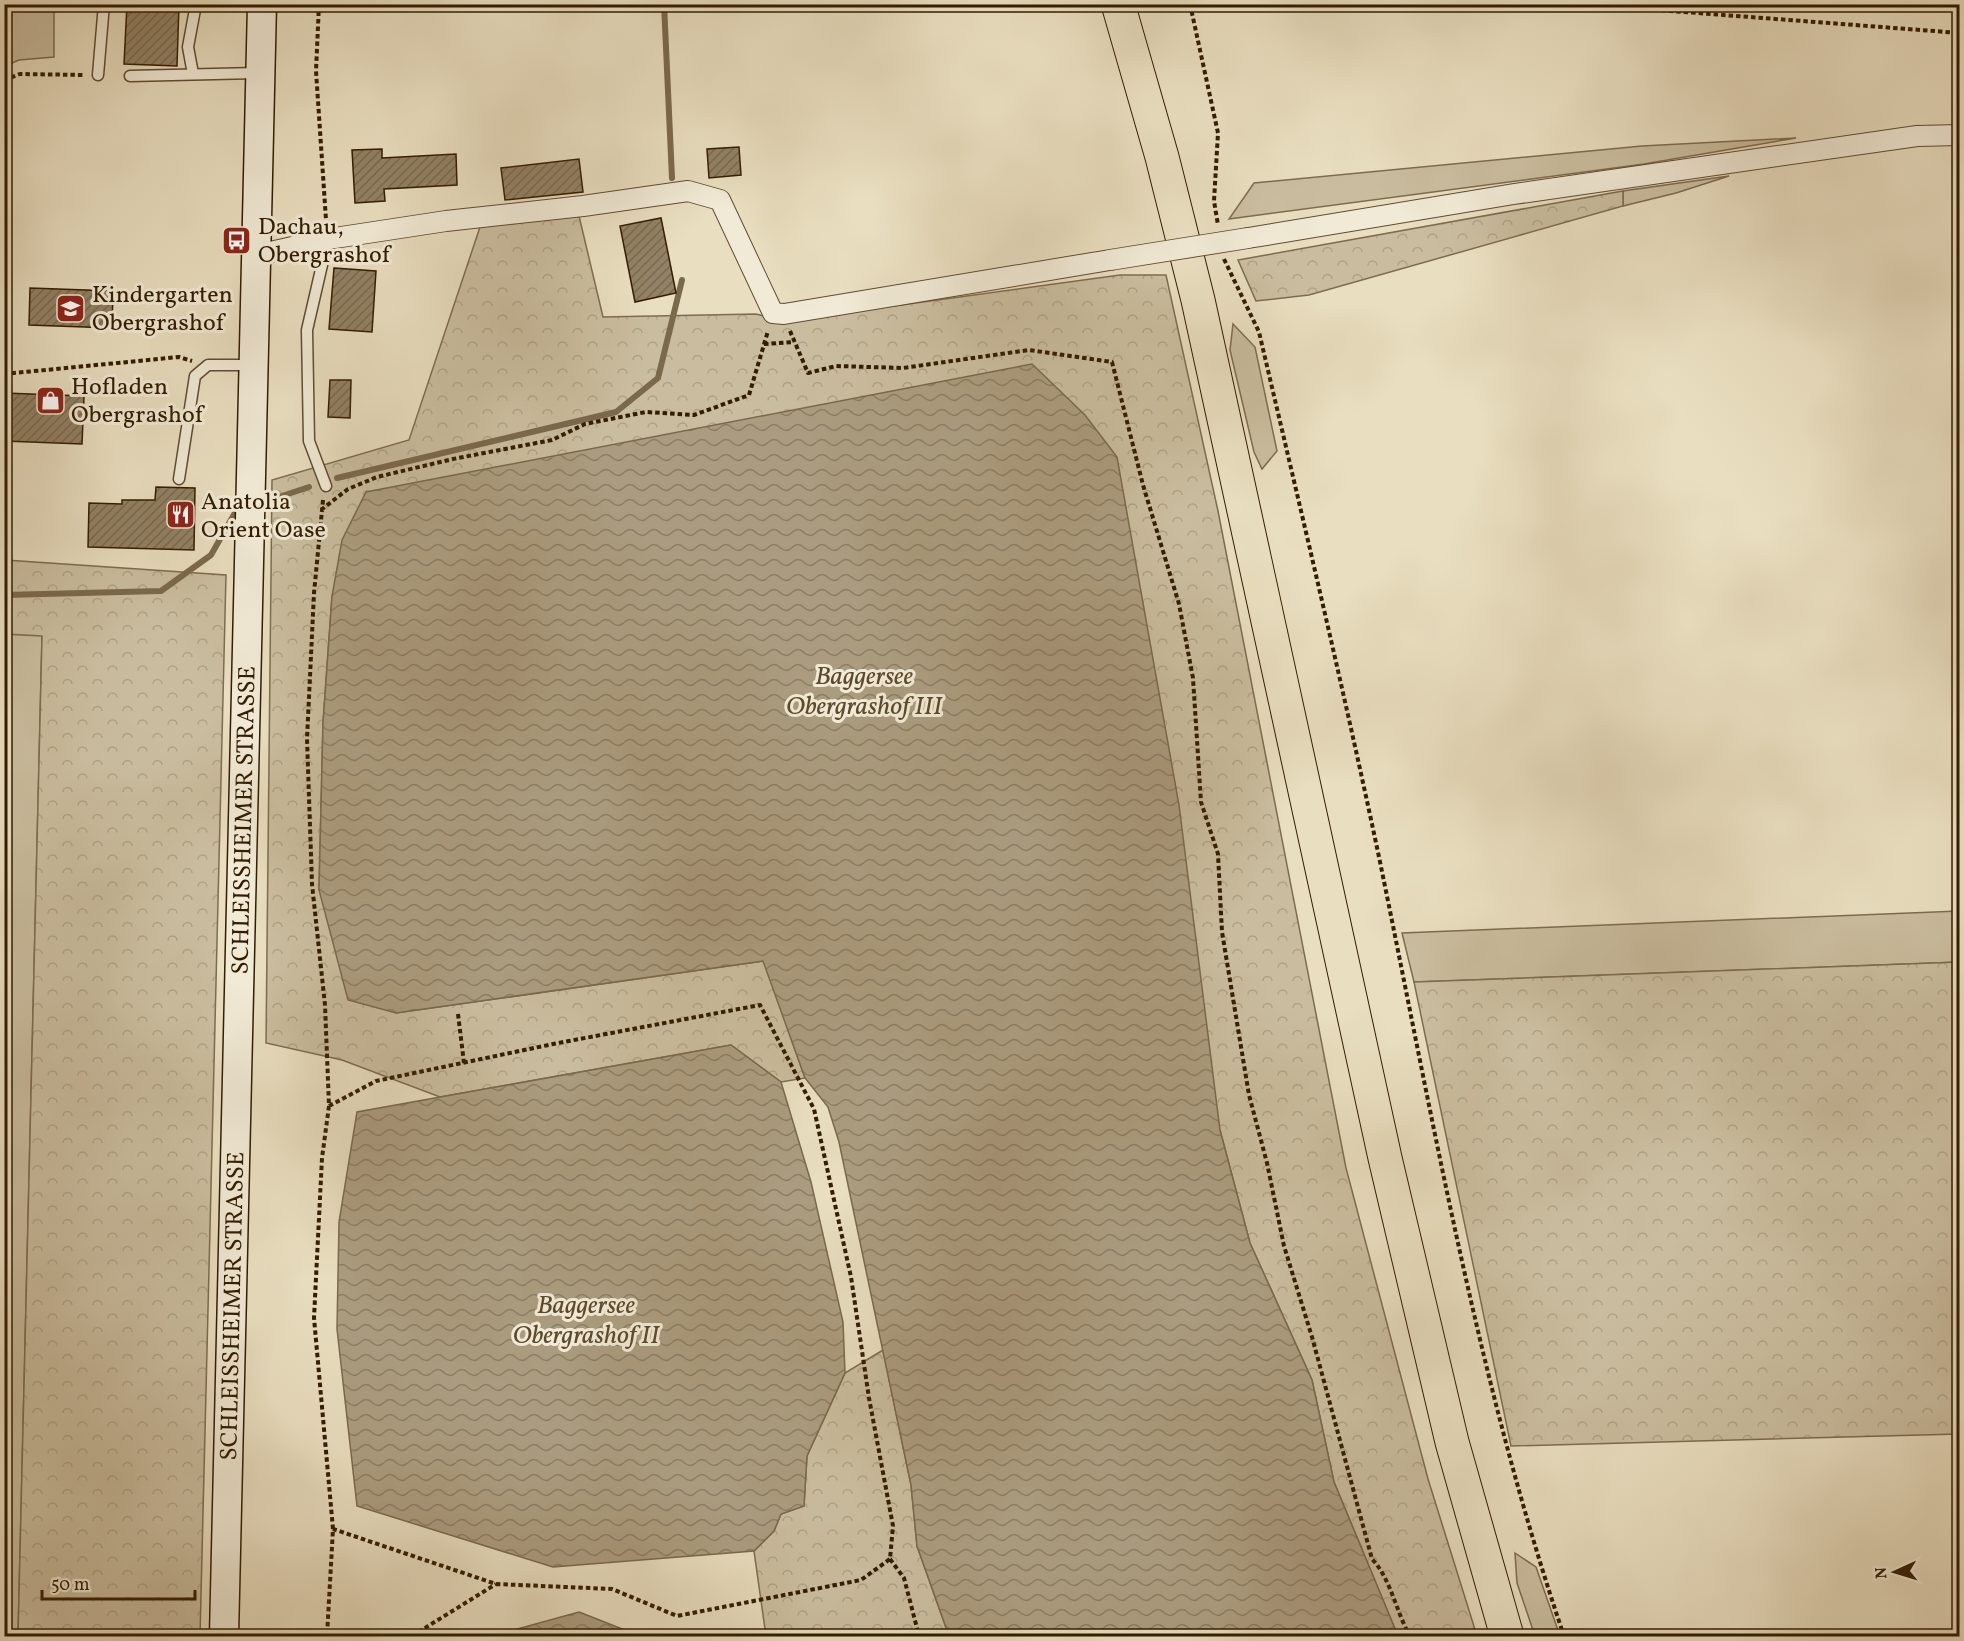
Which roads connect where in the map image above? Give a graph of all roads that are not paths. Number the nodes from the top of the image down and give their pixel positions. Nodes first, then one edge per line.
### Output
1 (104, 4) edge
2 (196, 4) edge
3 (262, 4) edge
4 (1118, 4) edge
5 (193, 74) junction
6 (261, 74) junction
7 (98, 75) road end
8 (130, 75) dead end
9 (1959, 135) edge
10 (327, 239) junction
11 (257, 255) junction
12 (255, 365) junction
13 (179, 479) dead end
14 (326, 486) road end
15 (224, 1636) edge
16 (1507, 1636) edge

1 - 7 lane
2 - 5 lane
3 - 6 main road, SCHLEISSHEIMER STRASSE
4 - 16 highway
5 - 6 lane
5 - 8 lane
6 - 11 main road, SCHLEISSHEIMER STRASSE
9 - 10 street, bridge
10 - 11 street
10 - 14 lane
11 - 12 main road, SCHLEISSHEIMER STRASSE
12 - 13 lane
12 - 15 main road, SCHLEISSHEIMER STRASSE

